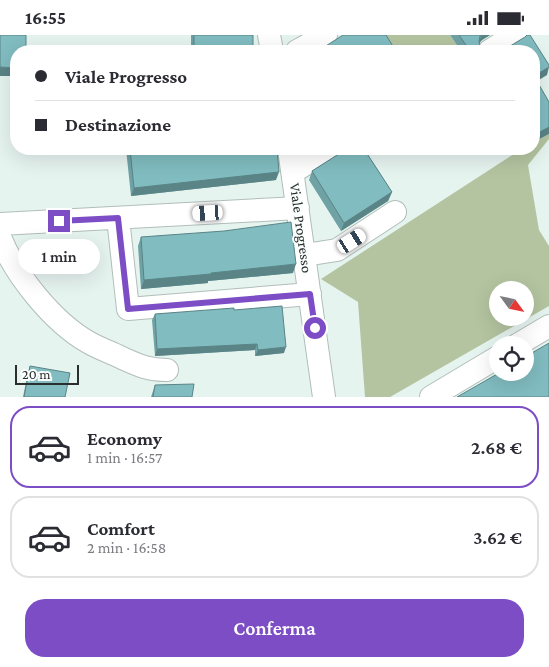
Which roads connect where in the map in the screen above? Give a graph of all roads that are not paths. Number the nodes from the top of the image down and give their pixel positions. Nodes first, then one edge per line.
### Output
1 (326, 35) edge
2 (516, 35) edge
3 (308, 45) edge
4 (499, 45) edge
5 (290, 155) edge
6 (320, 155) edge
7 (293, 172) junction
8 (298, 208) junction
9 (395, 212) dead end
10 (118, 218) junction
11 (0, 224) edge
12 (0, 237) edge
13 (305, 255) junction
14 (310, 294) junction
15 (549, 326) edge
16 (532, 336) edge
17 (489, 362) edge
18 (168, 370) dead end
19 (324, 397) edge
20 (431, 397) edge

1 - 3 street
2 - 4 street
5 - 7 street, Viale Progresso
6 - 7 street
7 - 8 street, Viale Progresso
8 - 10 street
8 - 13 street, Viale Progresso
9 - 13 street
10 - 11 street
10 - 14 street
12 - 18 street
13 - 14 street, Viale Progresso
14 - 19 street, Viale Progresso
15 - 16 street
17 - 20 street

